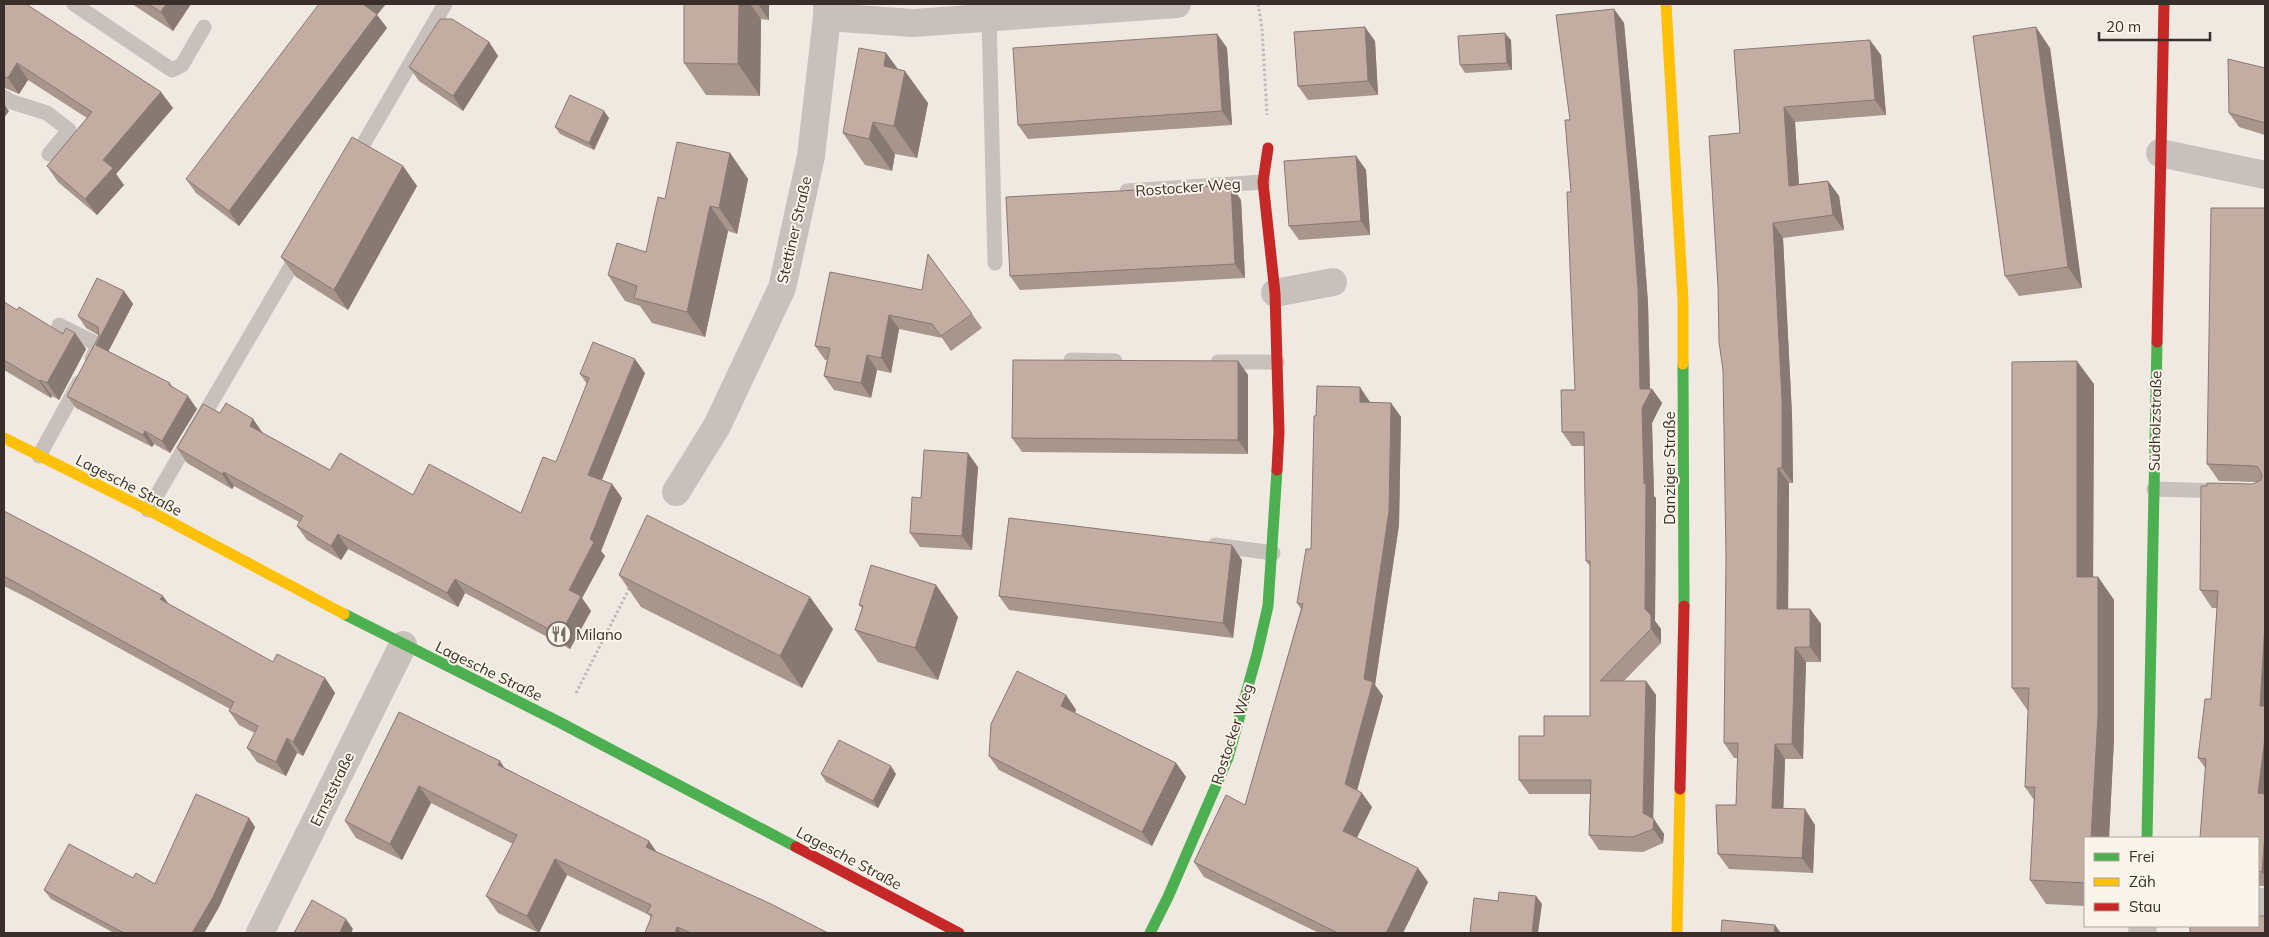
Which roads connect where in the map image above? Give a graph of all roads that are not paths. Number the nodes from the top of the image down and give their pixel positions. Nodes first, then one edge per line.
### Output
1 (74, 4) edge
2 (445, 4) edge
3 (1177, 4) edge
4 (1666, 4) edge
5 (2164, 4) edge
6 (827, 10) edge
7 (989, 17) junction
8 (204, 27) dead end
9 (4, 96) edge
10 (1268, 148) road end
11 (2160, 153) junction
12 (49, 154) dead end
13 (2265, 175) edge
14 (344, 176) edge
15 (1263, 182) junction
16 (1110, 192) edge
17 (309, 236) edge
18 (995, 263) dead end
19 (1333, 282) dead end
20 (1275, 293) junction
21 (59, 326) dead end
22 (1071, 360) edge
23 (1130, 361) edge
24 (1198, 362) edge
25 (1277, 362) junction
26 (4, 438) edge
27 (39, 456) junction
28 (2154, 489) junction
29 (2237, 491) edge
30 (676, 492) dead end
31 (148, 510) junction
32 (1196, 543) edge
33 (1274, 553) junction
34 (403, 645) junction
35 (2147, 837) edge
36 (260, 933) edge
37 (959, 933) edge
38 (1150, 933) edge
39 (1677, 933) edge

1 - 8 lane
2 - 14 lane
3 - 7 street
4 - 39 street, Danziger Straße
5 - 11 street, Südholzstraße
6 - 7 street
6 - 30 street, Stettiner Straße
7 - 18 lane
9 - 12 lane
10 - 15 street, Rostocker Weg
11 - 13 street
11 - 28 street, Südholzstraße
15 - 16 lane, Rostocker Weg
15 - 20 street, Rostocker Weg
17 - 31 lane
19 - 20 street
20 - 25 street, Rostocker Weg
21 - 27 lane
22 - 23 lane
24 - 25 lane
25 - 33 street, Rostocker Weg
26 - 27 street, Lagesche Straße
27 - 31 street, Lagesche Straße
28 - 29 lane
28 - 35 street, Südholzstraße
31 - 34 street, Lagesche Straße
32 - 33 lane
33 - 38 street, Rostocker Weg
34 - 36 street, Ernststraße
34 - 37 street, Lagesche Straße

